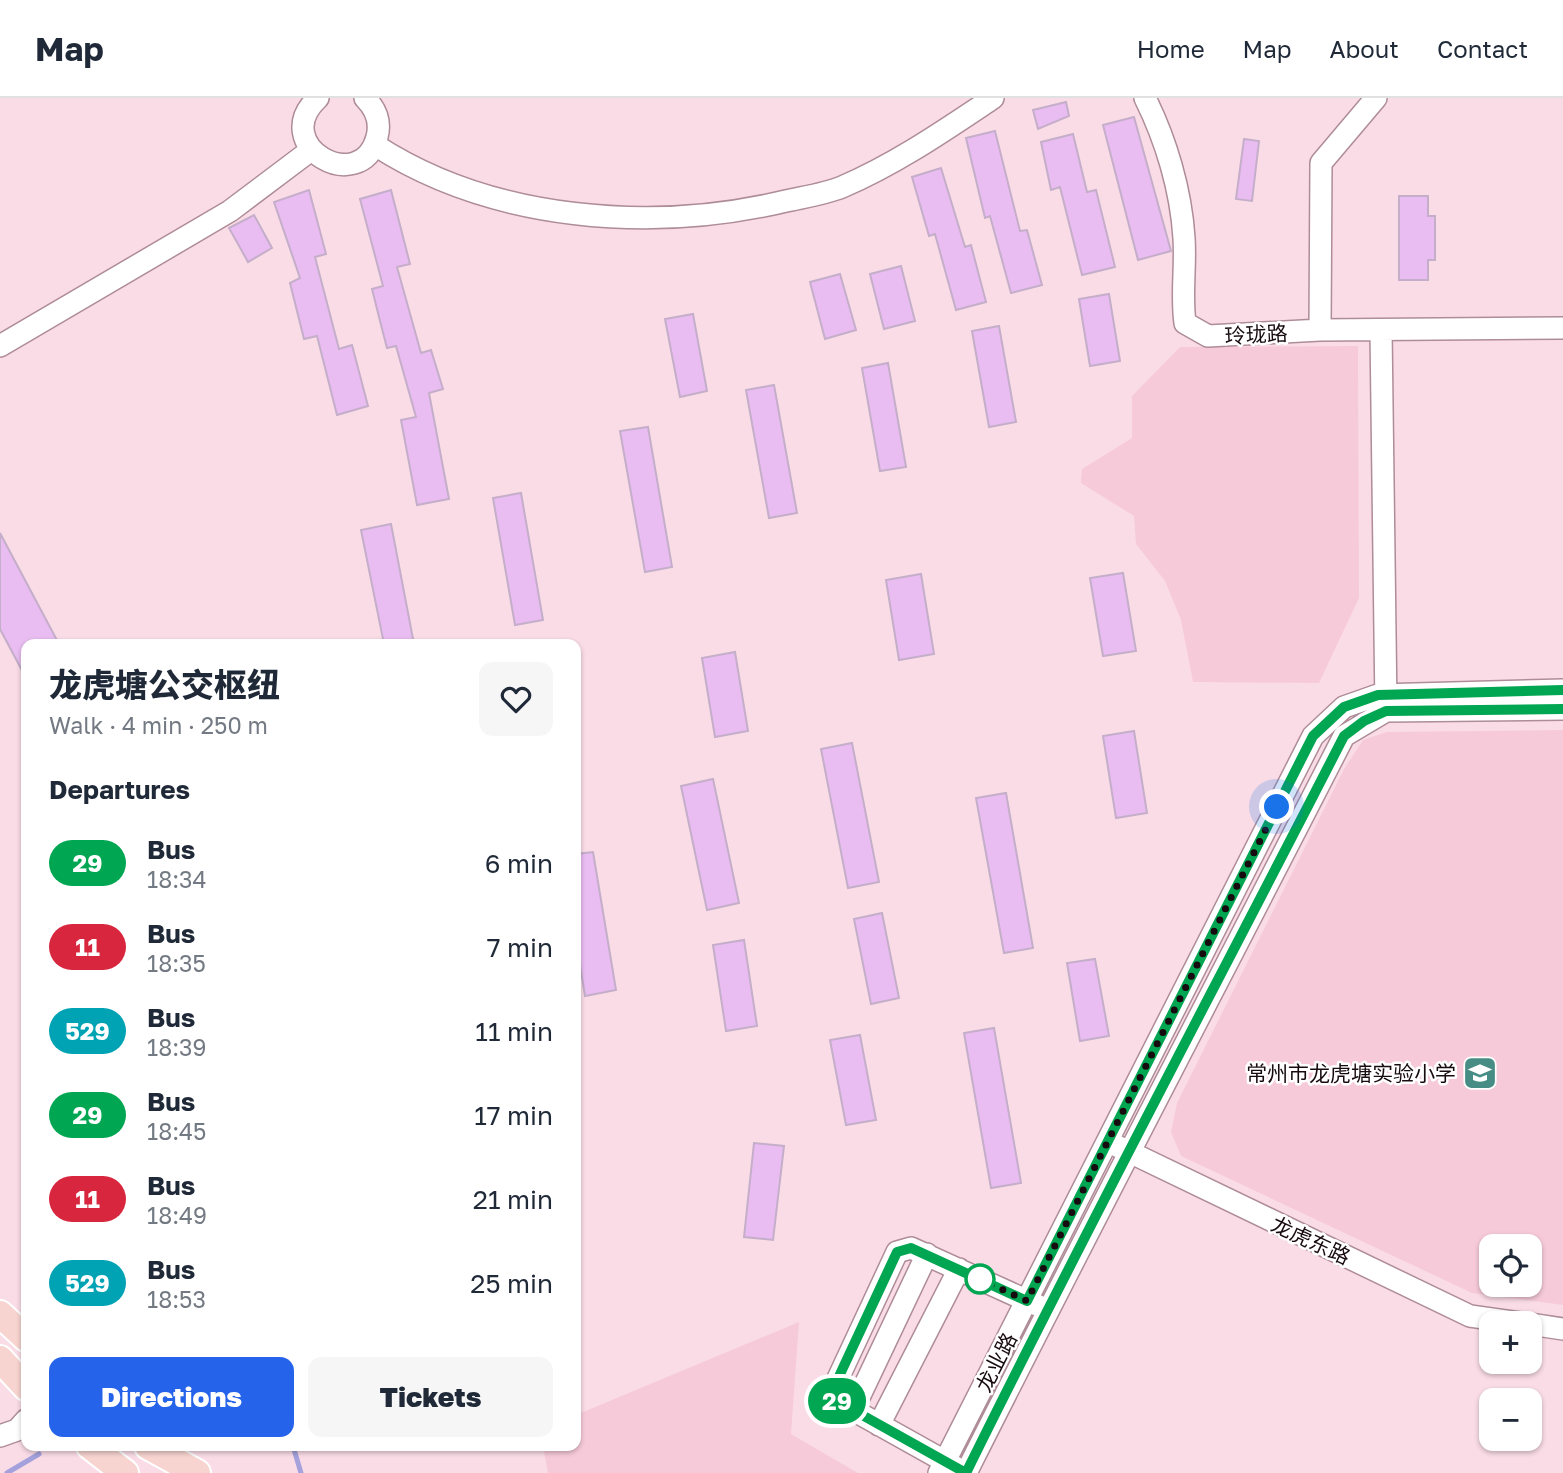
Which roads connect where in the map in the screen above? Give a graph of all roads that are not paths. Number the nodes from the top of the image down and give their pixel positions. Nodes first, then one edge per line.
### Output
1 (318, 98) edge
2 (993, 98) edge
3 (1145, 98) edge
4 (1376, 98) edge
5 (370, 100) edge
6 (375, 145) junction
7 (311, 150) junction
8 (1563, 328) edge
9 (1320, 330) junction
10 (1381, 330) junction
11 (0, 346) edge
12 (1563, 690) edge
13 (1386, 703) junction
14 (1563, 709) edge
15 (1107, 1141) junction
16 (1126, 1152) junction
17 (959, 1269) junction
18 (1027, 1301) junction
19 (1048, 1310) junction
20 (0, 1314) edge
21 (1479, 1317) edge
22 (1542, 1326) edge
23 (1563, 1329) edge
24 (21, 1333) edge
25 (0, 1359) edge
26 (21, 1382) edge
27 (879, 1425) junction
28 (21, 1426) edge
29 (0, 1436) edge
30 (97, 1451) edge
31 (144, 1451) edge
32 (149, 1451) edge
33 (157, 1451) edge
34 (942, 1467) edge
35 (128, 1473) edge
36 (156, 1473) edge
37 (197, 1473) edge
38 (966, 1473) edge

1 - 7 street
2 - 6 street
3 - 9 street, 玲珑路
4 - 9 street
5 - 6 street
6 - 7 street
7 - 11 street
8 - 10 street, 玲珑路
9 - 10 street, 玲珑路
10 - 13 street
12 - 13 street, 龙业路
13 - 14 street, 龙业路
13 - 15 street, 龙业路
13 - 16 street, 龙业路
15 - 16 street, 龙虎东路
15 - 18 street, 龙业路
16 - 19 street, 龙业路
16 - 21 street, 龙虎东路
17 - 18 street
17 - 27 street
17 - 27 street
18 - 19 street
18 - 34 street, 龙业路
19 - 38 street, 龙业路
20 - 24 main road
22 - 23 street
25 - 26 main road
27 - 34 street
28 - 29 street
30 - 35 main road
31 - 35 main road
32 - 36 main road
33 - 37 main road
34 - 38 street

